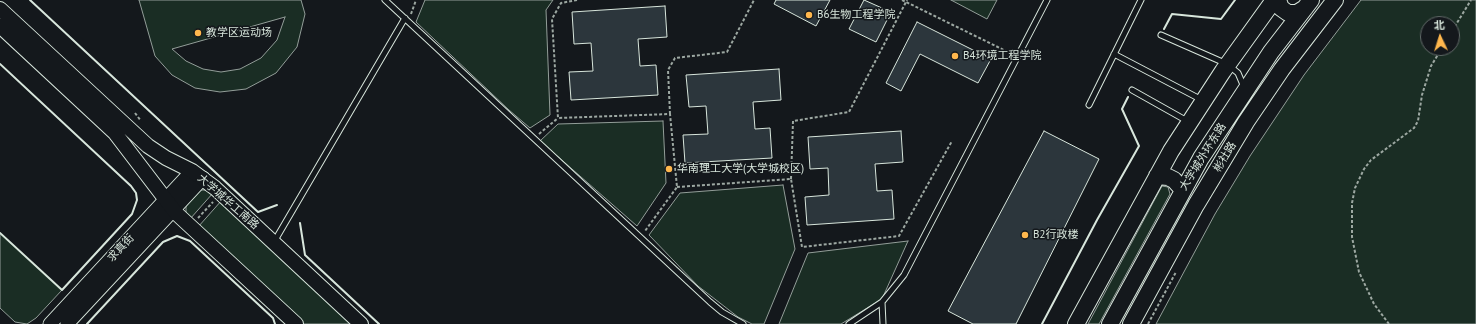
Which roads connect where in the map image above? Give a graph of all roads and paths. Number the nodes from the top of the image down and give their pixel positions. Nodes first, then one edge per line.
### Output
1 (385, 0) edge
2 (577, 0) edge
3 (754, 0) edge
4 (902, 0) edge
5 (1047, 0) edge
6 (1141, 0) edge
7 (1274, 0) edge
8 (1278, 0) edge
9 (1335, 0) edge
10 (1471, 0) edge
11 (906, 1) edge
12 (1308, 4) edge
13 (0, 9) edge
14 (405, 18) junction
15 (1460, 18) edge
16 (0, 26) edge
17 (1161, 35) dead end
18 (1010, 53) dead end
19 (1114, 54) junction
20 (1438, 56) edge
21 (1228, 64) junction
22 (1132, 90) dead end
23 (1244, 92) junction
24 (1204, 100) junction
25 (1089, 105) dead end
26 (670, 114) junction
27 (558, 118) junction
28 (1189, 122) junction
29 (535, 138) dead end
30 (952, 141) dead end
31 (198, 175) junction
32 (1157, 176) junction
33 (791, 179) junction
34 (677, 187) junction
35 (1183, 190) junction
36 (218, 197) dead end
37 (170, 205) junction
38 (194, 223) dead end
39 (642, 236) dead end
40 (274, 243) junction
41 (882, 302) junction
42 (50, 324) edge
43 (67, 324) edge
44 (296, 324) edge
45 (361, 324) edge
46 (743, 324) edge
47 (849, 324) edge
48 (883, 324) edge
49 (1076, 324) edge
50 (1110, 324) edge
51 (1132, 324) edge
52 (1389, 324) edge

1 - 14 lane
2 - 27 path
3 - 26 path
4 - 11 path
5 - 41 lane
6 - 19 lane
7 - 21 main road
8 - 12 main road
9 - 51 main road, 彬社路
10 - 15 path
11 - 18 path
11 - 33 path
12 - 23 main road, 大学城外环东路
13 - 31 main road, 大学城华工南路
14 - 40 lane
14 - 46 lane
16 - 37 main road
17 - 21 lane
19 - 24 lane
19 - 25 lane
20 - 52 path
21 - 23 lane
21 - 24 main road
22 - 28 lane
23 - 35 main road, 大学城外环东路
24 - 28 main road
26 - 27 path
26 - 34 path
27 - 29 path
28 - 32 main road
30 - 33 path
31 - 37 street, 求真街
31 - 40 main road, 大学城华工南路
32 - 35 main road
32 - 49 main road
33 - 34 path
34 - 39 path
35 - 50 main road, 大学城外环东路
36 - 38 path
37 - 42 street, 求真街
37 - 43 street, 求真街
37 - 44 main road
40 - 45 main road, 大学城华工南路
41 - 47 lane
41 - 48 lane

